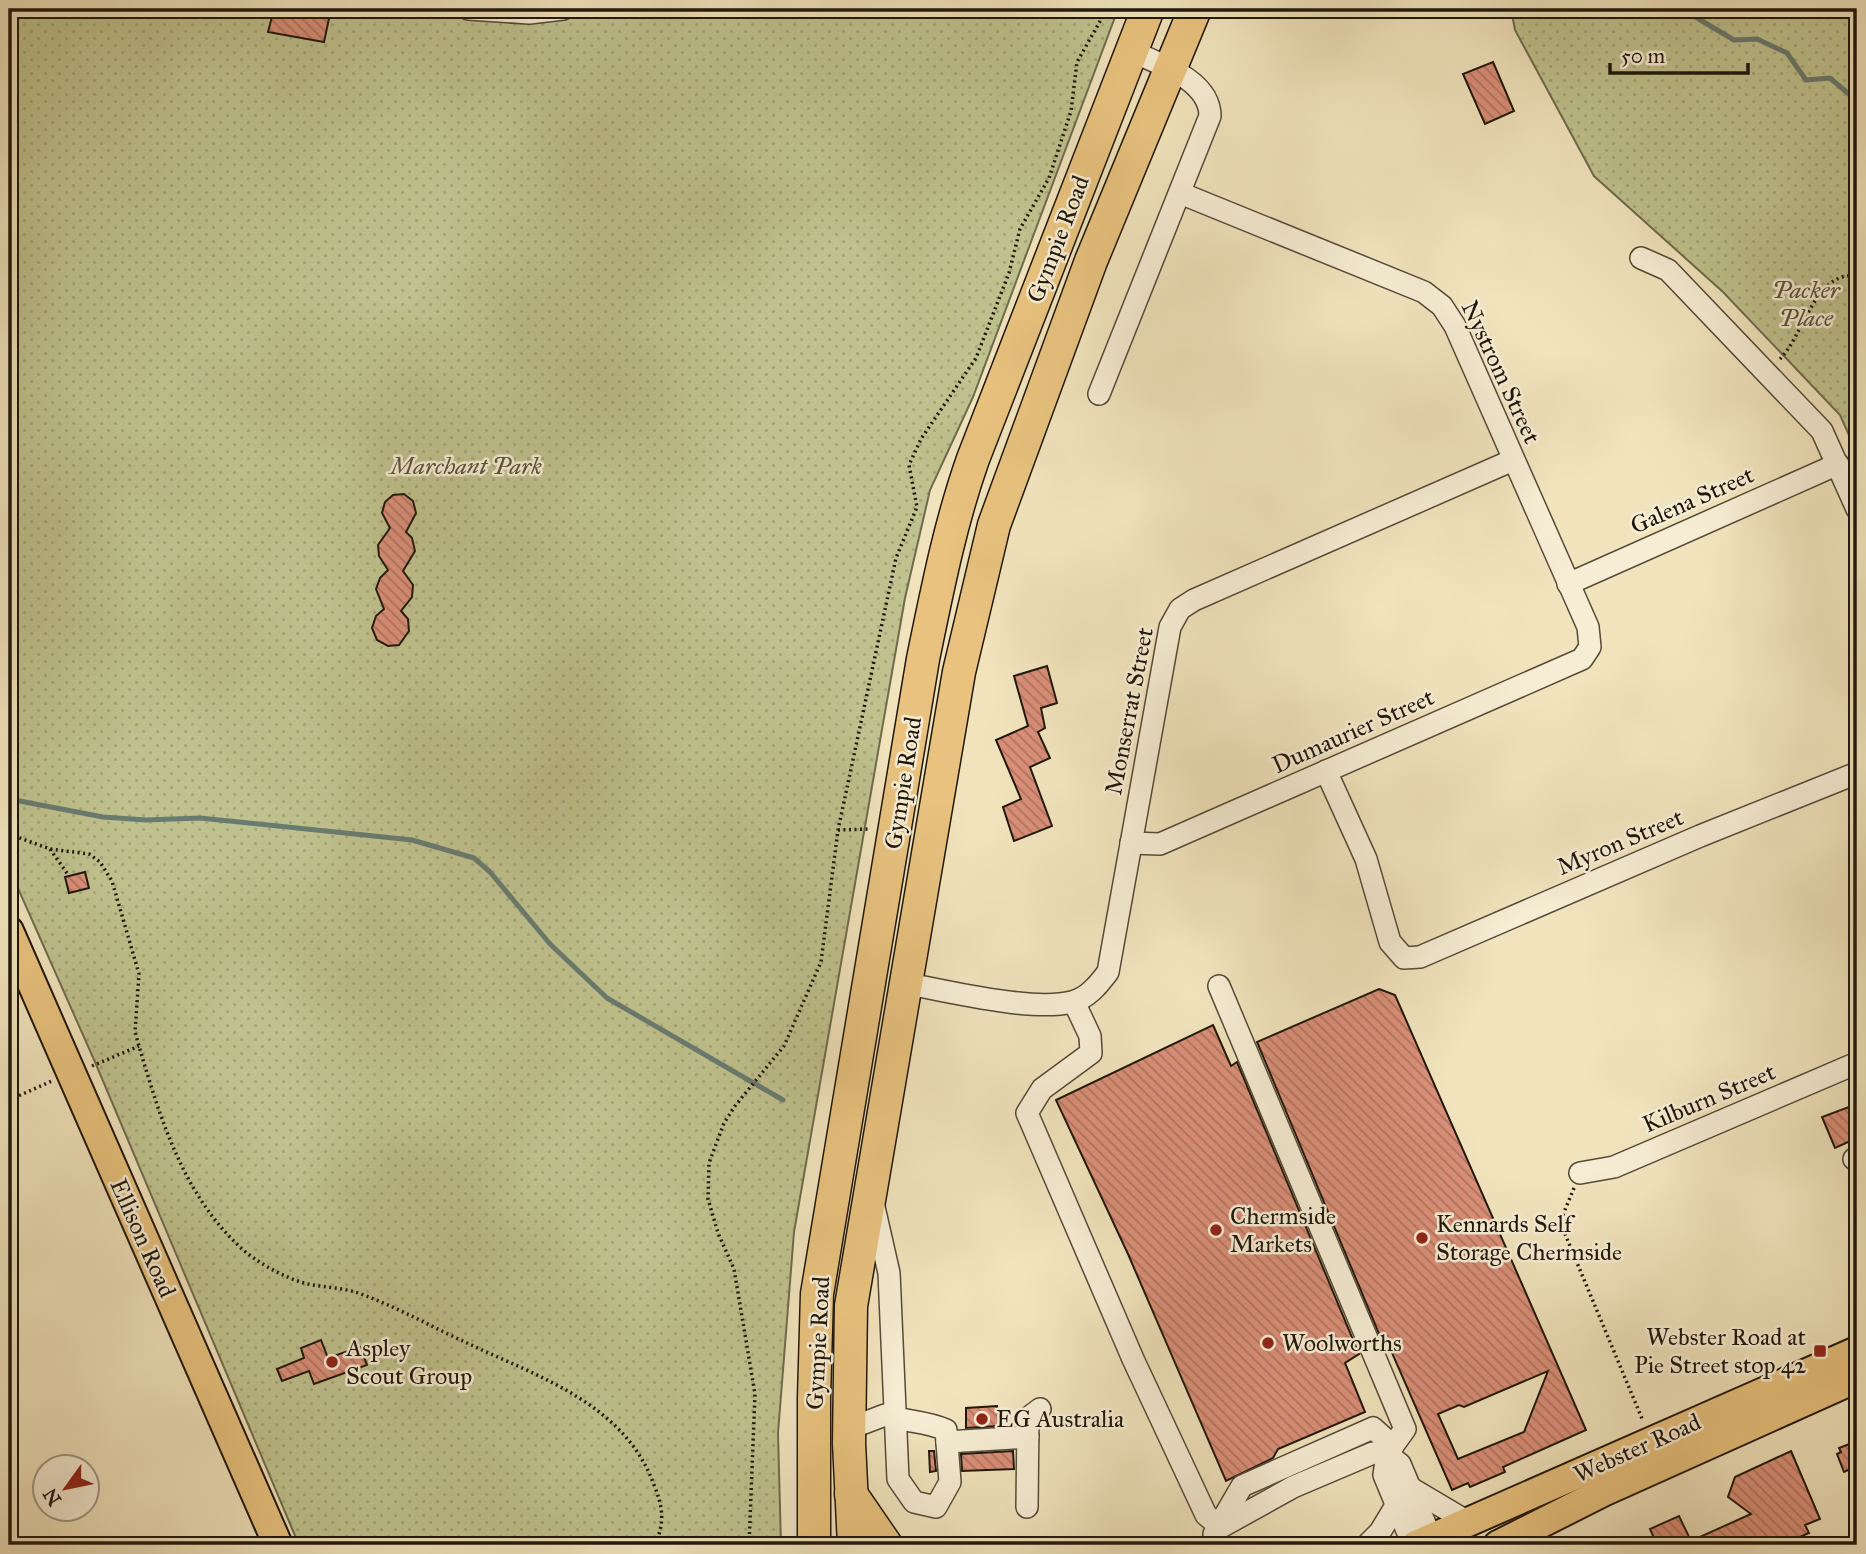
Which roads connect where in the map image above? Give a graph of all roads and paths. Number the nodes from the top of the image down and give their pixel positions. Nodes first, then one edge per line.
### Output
1 (469, 9) edge
2 (563, 9) edge
3 (1148, 9) edge
4 (1195, 9) edge
5 (1131, 51) junction
6 (1170, 70) junction
7 (1180, 192) junction
8 (1641, 258) dead end
9 (1857, 276) edge
10 (1767, 372) junction
11 (1099, 394) dead end
12 (1513, 460) junction
13 (1838, 464) junction
14 (1857, 509) edge
15 (1568, 584) junction
16 (1590, 647) joint
17 (1326, 771) junction
18 (1857, 773) edge
19 (872, 822) dead end
20 (838, 830) dead end
21 (9, 834) edge
22 (1131, 843) junction
23 (50, 849) junction
24 (69, 876) dead end
25 (9, 930) edge
26 (907, 984) junction
27 (1219, 986) dead end
28 (1074, 1002) junction
29 (139, 1046) junction
30 (1857, 1063) edge
31 (763, 1069) dead end
32 (71, 1074) junction
33 (9, 1100) edge
34 (1580, 1173) joint
35 (870, 1191) junction
36 (1857, 1351) edge
37 (1857, 1378) edge
38 (1040, 1409) dead end
39 (895, 1418) junction
40 (849, 1424) junction
41 (1028, 1437) junction
42 (947, 1442) junction
43 (1652, 1442) junction
44 (1390, 1450) junction
45 (851, 1494) junction
46 (1403, 1496) junction
47 (1027, 1507) dead end
48 (1468, 1522) junction
49 (1219, 1536) edge
50 (1424, 1544) edge
51 (278, 1545) edge
52 (655, 1545) edge
53 (749, 1545) edge
54 (814, 1545) edge
55 (854, 1545) edge
56 (886, 1545) edge
57 (1367, 1545) edge
58 (1498, 1545) edge

1 - 2 street
3 - 5 highway, Gympie Road
4 - 6 highway, Gympie Road
5 - 6 street
5 - 54 highway, Gympie Road
6 - 7 street
6 - 26 highway, Gympie Road
7 - 11 street
7 - 12 street, Nystrom Street
8 - 10 street
9 - 10 path
10 - 13 street
12 - 15 street, Nystrom Street
12 - 22 street, Monserrat Street
13 - 14 street
13 - 15 street, Galena Street
15 - 16 street, Nystrom Street
16 - 17 street, Dumaurier Street
17 - 18 street, Myron Street
17 - 22 street, Dumaurier Street
19 - 20 path
21 - 23 path
22 - 28 street, Monserrat Street
23 - 24 path
23 - 29 path
25 - 32 main road, Ellison Road
26 - 28 street
26 - 35 highway, Gympie Road
27 - 44 street
28 - 49 street
29 - 32 path
29 - 52 path
30 - 34 street, Kilburn Street
31 - 53 path
32 - 33 path
32 - 51 main road, Ellison Road
34 - 43 path
35 - 39 street
35 - 40 highway, Gympie Road
36 - 43 main road, Webster Road
37 - 58 main road, Webster Road
38 - 41 street
39 - 40 street
39 - 42 street
39 - 42 street
40 - 45 highway, Gympie Road
41 - 42 street
41 - 47 street
43 - 48 main road, Webster Road
44 - 46 street
44 - 49 street
45 - 55 highway, Gympie Road
45 - 56 highway
46 - 48 street
46 - 50 street
46 - 57 street
48 - 50 main road, Webster Road

